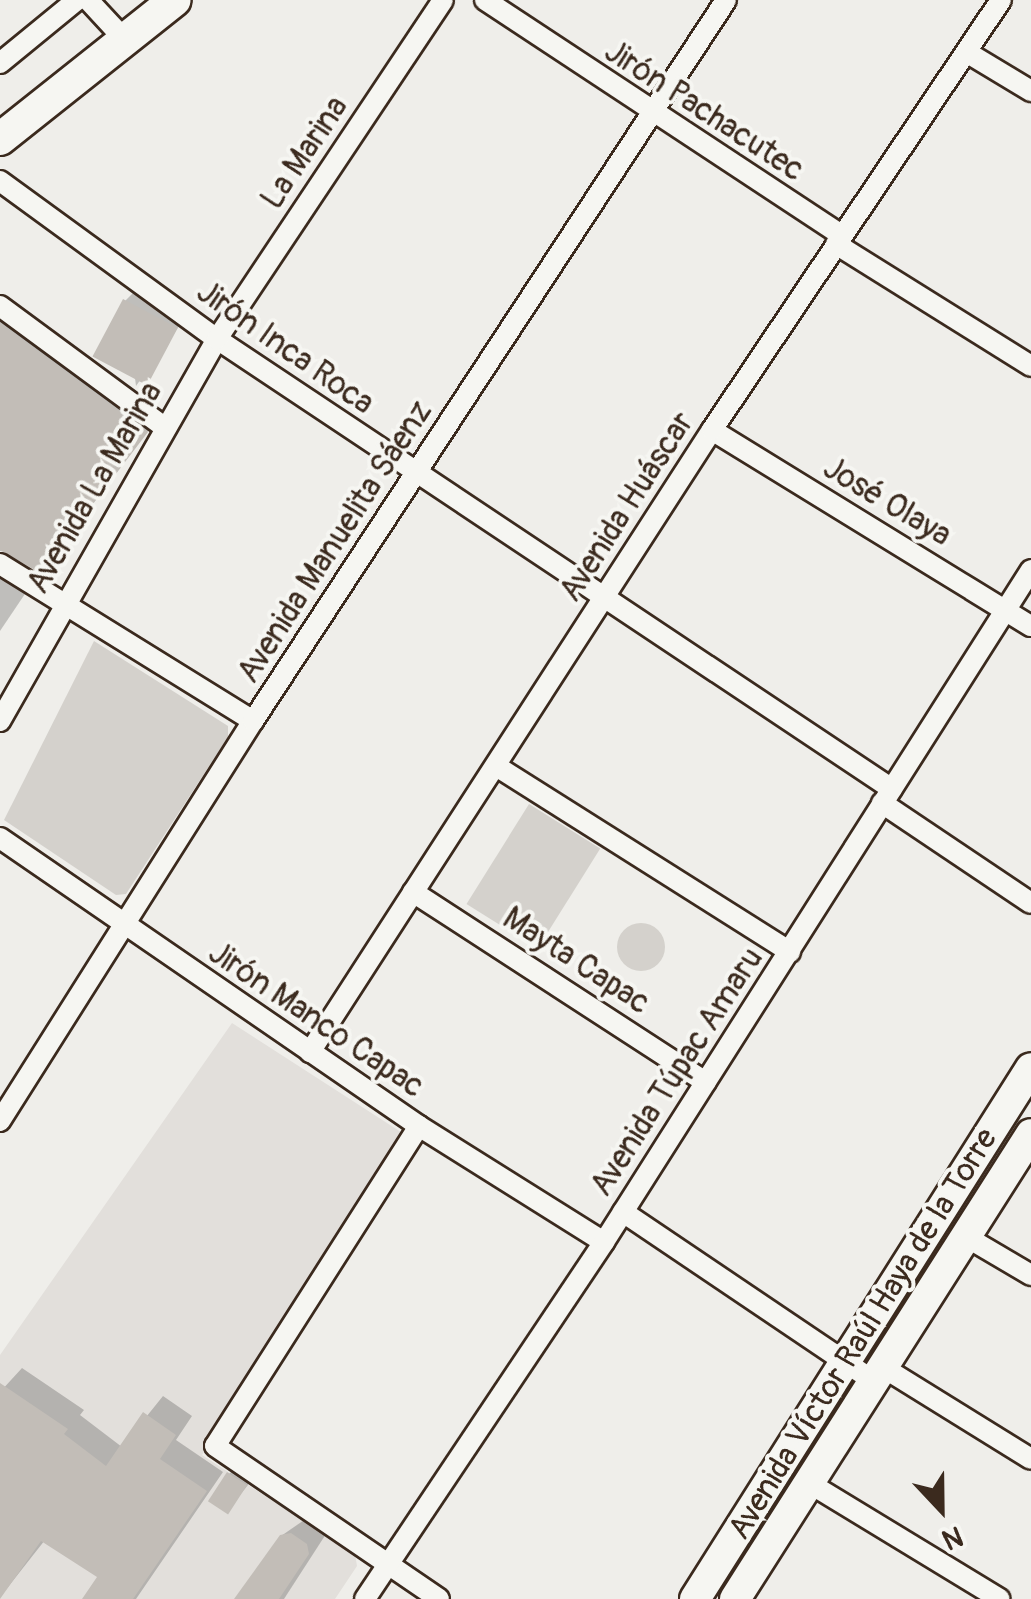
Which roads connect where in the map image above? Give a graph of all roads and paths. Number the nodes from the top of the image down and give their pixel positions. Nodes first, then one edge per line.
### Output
1 (77, 0) edge
2 (88, 0) edge
3 (175, 0) edge
4 (444, 0) edge
5 (485, 0) edge
6 (726, 0) edge
7 (1002, 0) edge
8 (125, 40) junction
9 (968, 52) junction
10 (0, 63) edge
11 (1031, 90) edge
12 (650, 114) junction
13 (0, 139) edge
14 (0, 180) edge
15 (839, 240) junction
16 (0, 306) edge
17 (217, 339) junction
18 (1031, 366) edge
19 (164, 428) junction
20 (712, 430) junction
21 (416, 474) junction
22 (0, 564) edge
23 (1031, 570) edge
24 (605, 598) junction
25 (62, 604) junction
26 (1006, 610) junction
27 (1031, 626) edge
28 (252, 721) junction
29 (0, 722) edge
30 (496, 766) junction
31 (887, 796) junction
32 (0, 838) edge
33 (413, 892) junction
34 (1031, 903) edge
35 (126, 928) junction
36 (790, 952) junction
37 (310, 1052) junction
38 (1031, 1068) edge
39 (706, 1082) junction
40 (0, 1121) edge
41 (419, 1126) junction
42 (1031, 1134) edge
43 (623, 1212) junction
44 (963, 1236) junction
45 (604, 1242) junction
46 (1031, 1275) edge
47 (844, 1362) junction
48 (876, 1373) junction
49 (1031, 1460) edge
50 (810, 1483) junction
51 (388, 1565) junction
52 (365, 1599) edge
53 (439, 1599) edge
54 (695, 1599) edge
55 (735, 1599) edge
56 (1000, 1599) edge

1 - 10 street
2 - 8 street
3 - 8 main road
4 - 17 street, La Marina
5 - 12 street, Jirón Pachacutec
6 - 12 street, Avenida Manuelita Sáenz
7 - 9 street, Avenida Huáscar
8 - 13 main road
9 - 11 street
9 - 15 street, Avenida Huáscar
12 - 15 street, Jirón Pachacutec
12 - 21 street, Avenida Manuelita Sáenz
14 - 17 street, Jirón Inca Roca
15 - 18 street, Jirón Pachacutec
15 - 20 street, Avenida Huáscar
16 - 19 street
17 - 19 street, Avenida La Marina
17 - 21 street, Jirón Inca Roca
19 - 25 street, Avenida La Marina
20 - 24 street, Avenida Huáscar
20 - 26 street, José Olaya
21 - 24 street, Jirón Inca Roca
21 - 28 street, Avenida Manuelita Sáenz
22 - 25 street
23 - 26 street, Avenida Túpac Amaru
24 - 30 street, Avenida Huáscar
24 - 31 street, Jirón Inca Roca
25 - 28 street
25 - 29 street, Avenida La Marina
26 - 27 street, José Olaya
26 - 31 street, Avenida Túpac Amaru
28 - 35 street, Avenida Manuelita Sáenz
30 - 33 street, Avenida Huáscar
30 - 36 street
31 - 34 street, Jirón Inca Roca
31 - 36 street, Avenida Túpac Amaru
32 - 35 street, Jirón Manco Capac
33 - 37 street, Avenida Huáscar
33 - 39 street, Mayta Capac
35 - 37 street, Jirón Manco Capac
35 - 40 street, Avenida Manuelita Sáenz
36 - 39 street, Avenida Túpac Amaru
37 - 41 street, Jirón Manco Capac
38 - 47 main road, Avenida Víctor Raúl Haya de la Torre
39 - 43 street, Avenida Túpac Amaru
41 - 45 street, Jirón Manco Capac
41 - 51 street
42 - 44 main road, Avenida Víctor Raúl Haya de la Torre
43 - 45 street, Avenida Túpac Amaru
43 - 47 street
44 - 46 street
44 - 48 main road, Avenida Víctor Raúl Haya de la Torre
45 - 51 street, Avenida Túpac Amaru
47 - 48 street
47 - 54 main road, Avenida Víctor Raúl Haya de la Torre
48 - 49 street
48 - 50 main road, Avenida Víctor Raúl Haya de la Torre
50 - 55 main road, Avenida Víctor Raúl Haya de la Torre
50 - 56 street
51 - 52 street, Avenida Túpac Amaru
51 - 53 street

